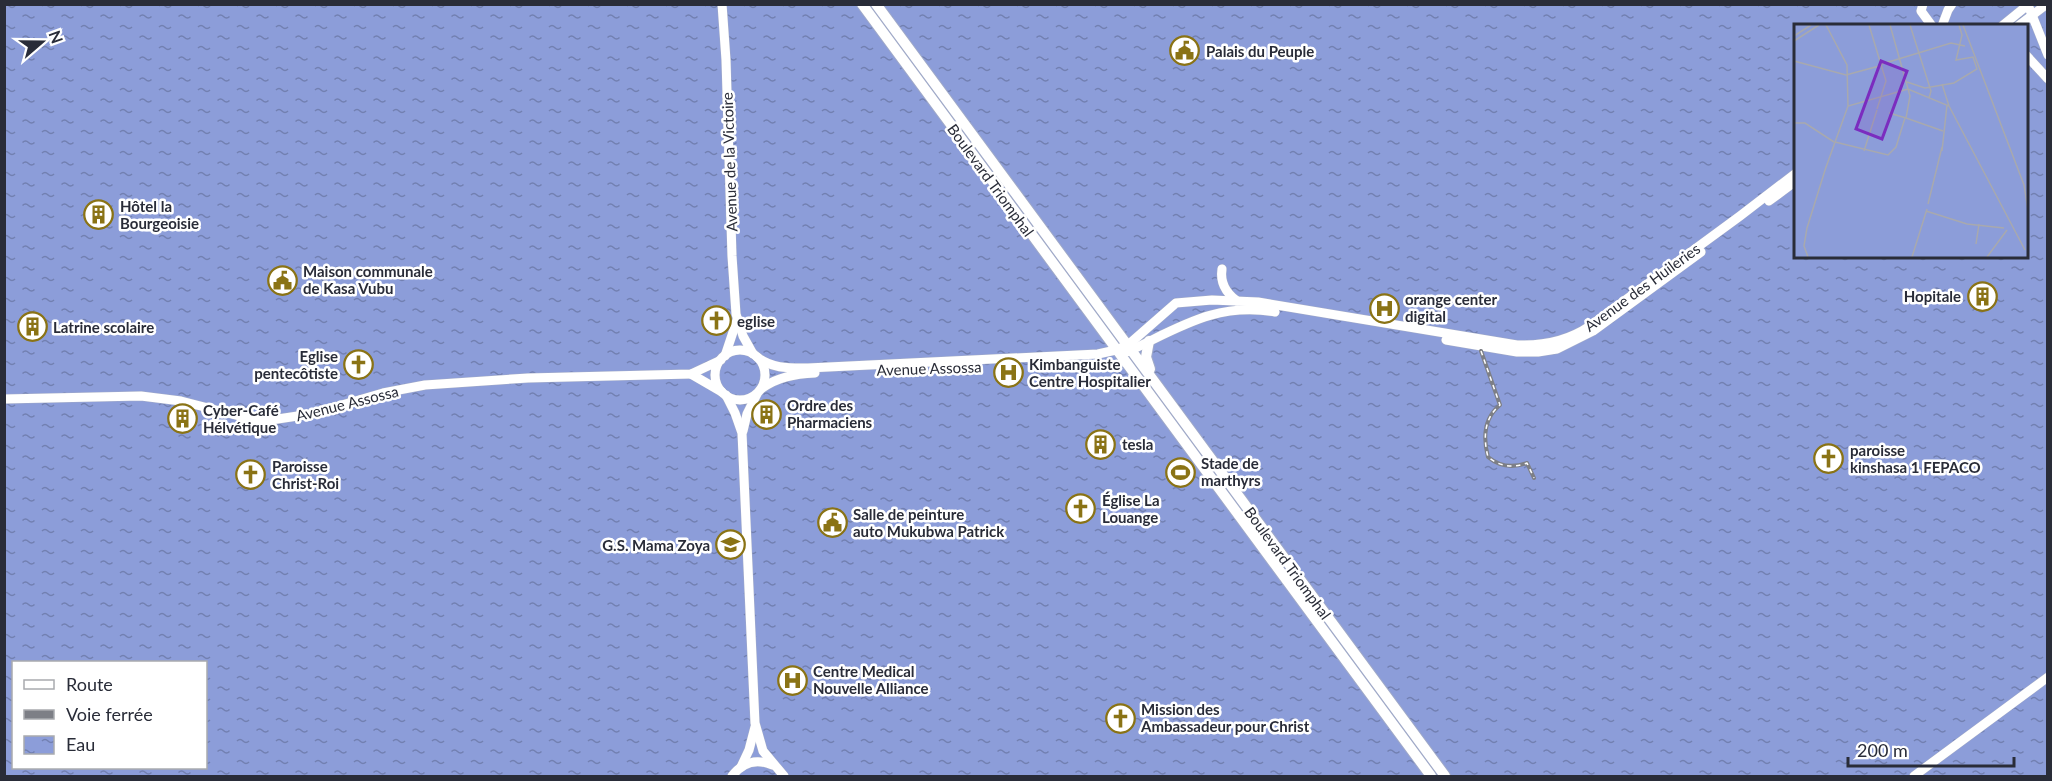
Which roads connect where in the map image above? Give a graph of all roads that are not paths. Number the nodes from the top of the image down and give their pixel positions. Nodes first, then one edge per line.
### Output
1 (722, 4) edge
2 (862, 4) edge
3 (876, 4) edge
4 (1923, 4) edge
5 (1952, 4) edge
6 (2047, 4) edge
7 (2028, 5) edge
8 (2032, 15) junction
9 (1931, 24) edge
10 (1943, 24) edge
11 (2004, 24) edge
12 (2021, 24) edge
13 (2048, 55) edge
14 (2028, 57) edge
15 (2048, 79) edge
16 (1794, 175) edge
17 (1794, 182) edge
18 (1222, 269) dead end
19 (1237, 301) junction
20 (1269, 308) junction
21 (1163, 313) junction
22 (737, 320) junction
23 (1175, 330) junction
24 (1149, 341) junction
25 (1130, 348) junction
26 (1118, 353) junction
27 (755, 356) junction
28 (723, 358) junction
29 (808, 370) junction
30 (691, 374) junction
31 (1156, 383) junction
32 (760, 390) junction
33 (725, 394) junction
34 (4, 399) edge
35 (742, 433) junction
36 (2048, 677) edge
37 (755, 723) junction
38 (773, 765) junction
39 (741, 767) junction
40 (732, 777) edge
41 (784, 777) edge
42 (1431, 777) edge
43 (1445, 777) edge
44 (1914, 777) edge

1 - 22 main road, Avenue de la Victoire
2 - 26 highway, Boulevard Triomphal
3 - 25 highway, Boulevard Triomphal
4 - 9 main road
5 - 10 main road
6 - 8 main road
7 - 8 main road
7 - 11 main road
8 - 12 main road
8 - 13 main road
14 - 15 main road
16 - 20 main road, Avenue des Huileries
17 - 20 main road, Avenue des Huileries
18 - 19 main road
19 - 20 main road, Avenue des Huileries
19 - 21 main road, Avenue des Huileries
20 - 23 main road, Avenue des Huileries
21 - 23 main road
21 - 25 main road, Avenue des Huileries
22 - 27 main road
22 - 28 main road
23 - 24 main road, Avenue des Huileries
24 - 25 main road, Avenue des Huileries
24 - 31 highway
25 - 26 main road, Avenue Assossa
25 - 31 highway, Boulevard Triomphal
26 - 29 main road, Avenue Assossa
26 - 42 highway, Boulevard Triomphal
27 - 28 main road
27 - 29 main road
27 - 32 main road
28 - 30 main road
28 - 33 main road
29 - 32 main road
30 - 33 main road
30 - 34 main road, Avenue Assossa
31 - 43 highway, Boulevard Triomphal
32 - 33 main road
32 - 35 main road
33 - 35 main road
35 - 37 main road
36 - 44 main road
37 - 38 main road
37 - 39 main road
38 - 39 main road
38 - 41 main road
39 - 40 main road

